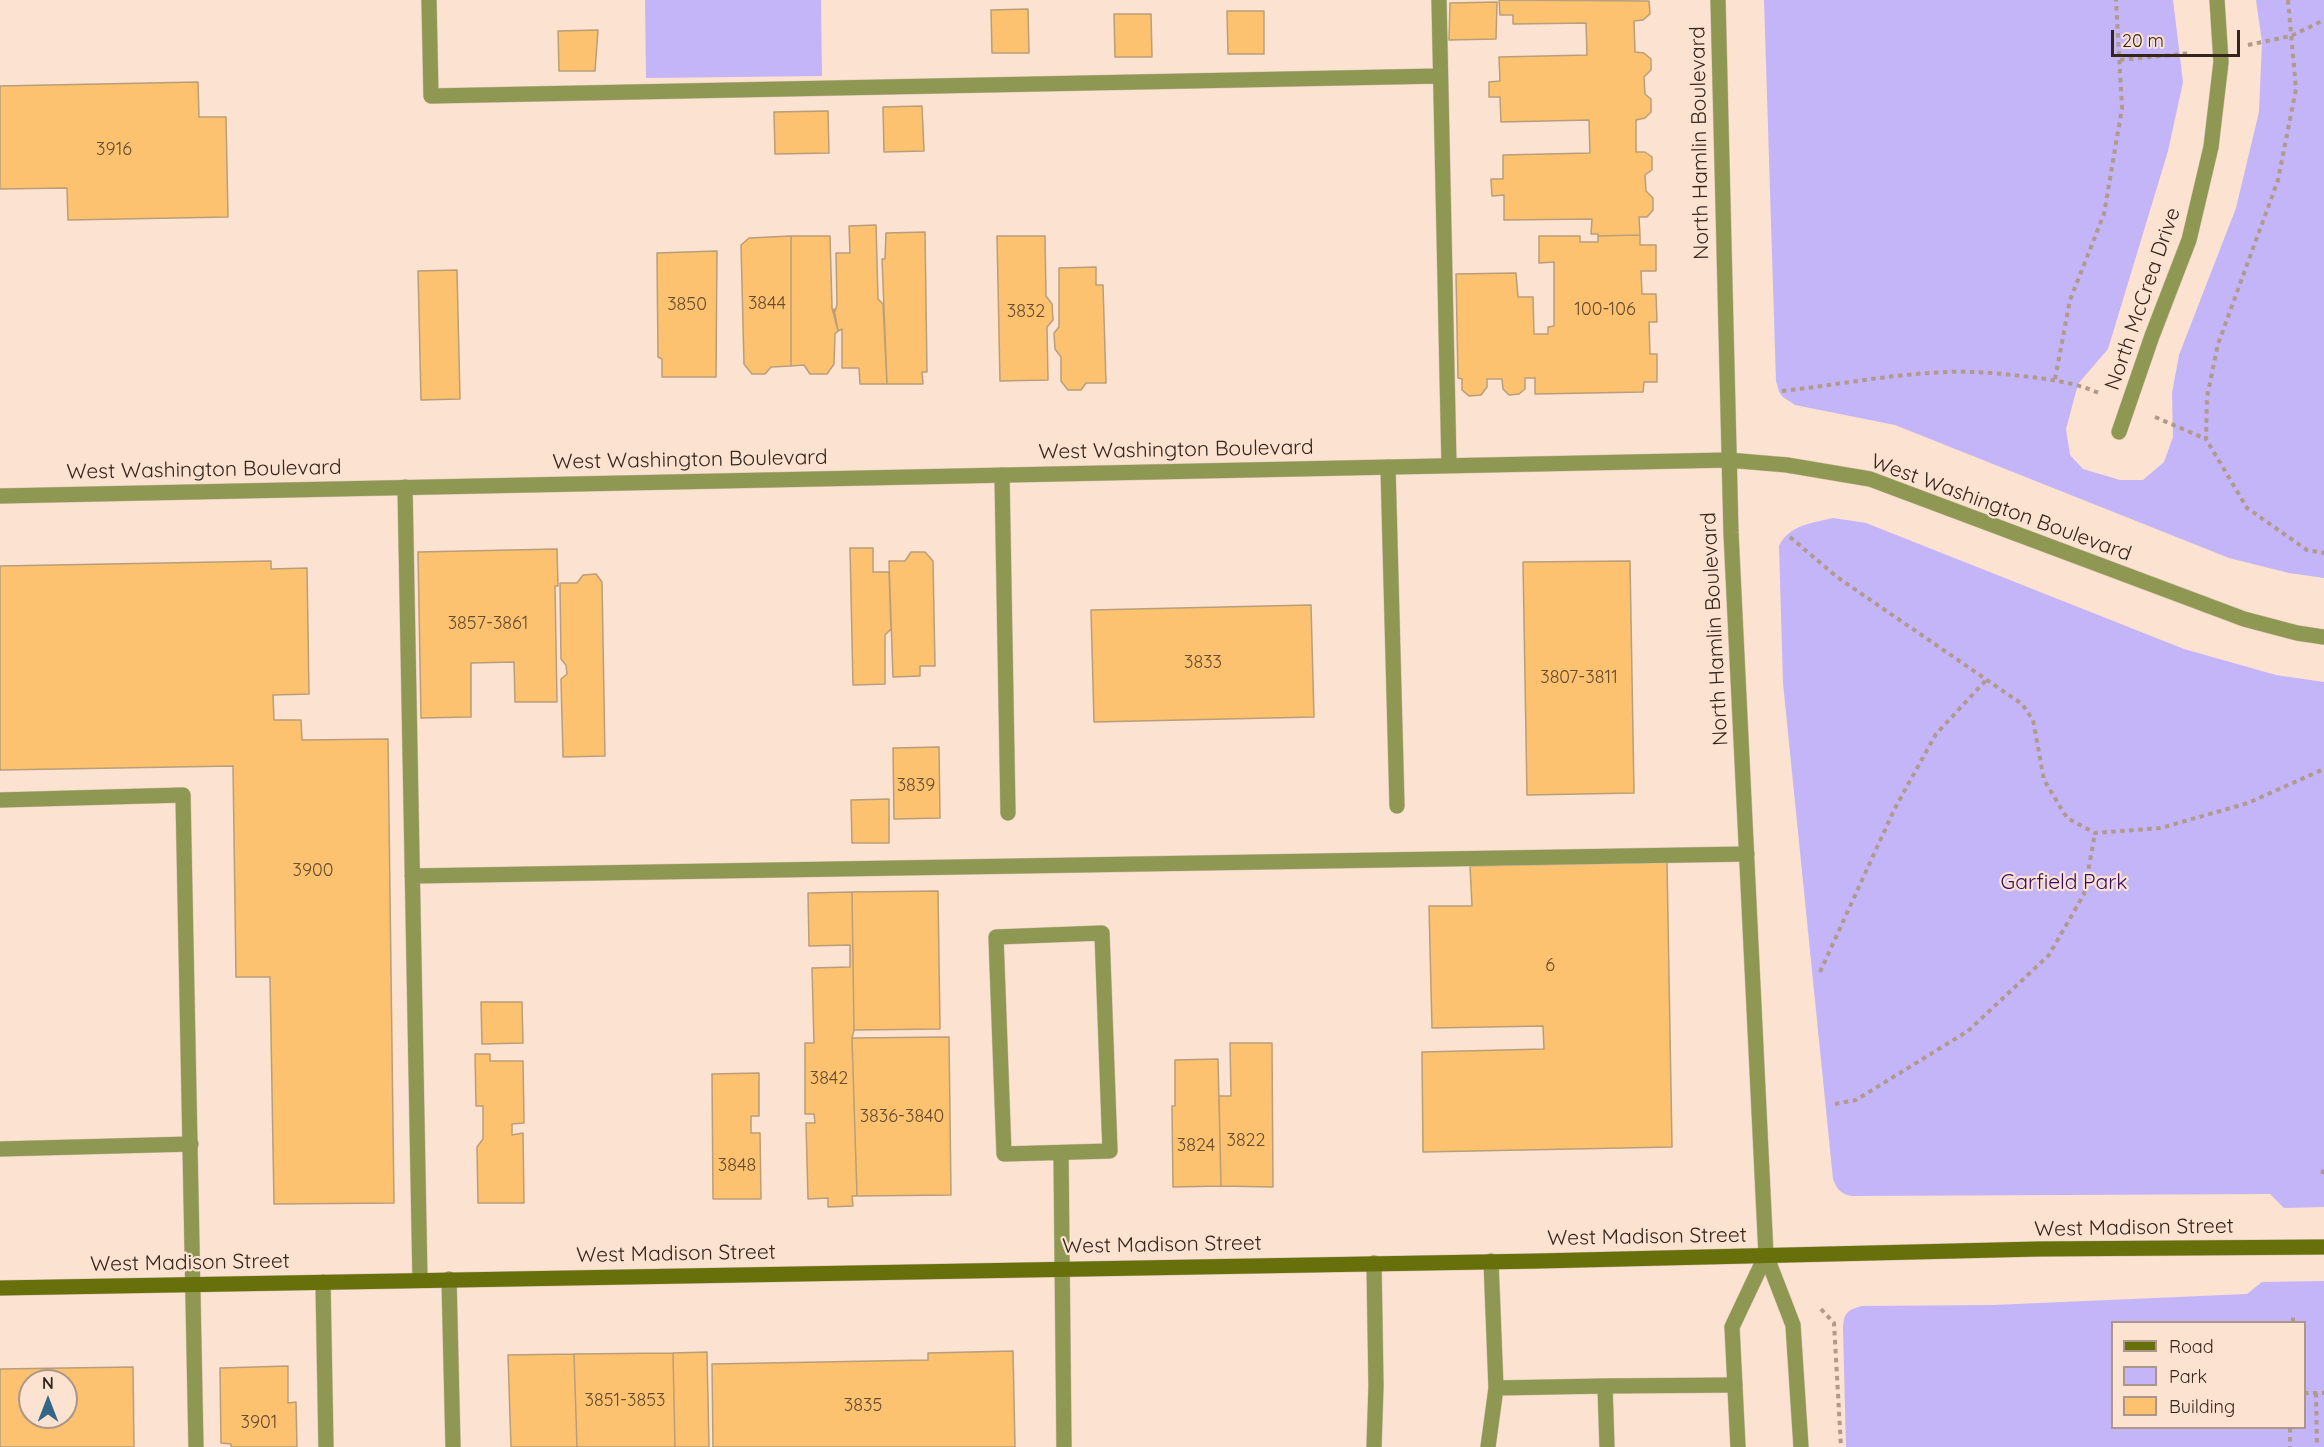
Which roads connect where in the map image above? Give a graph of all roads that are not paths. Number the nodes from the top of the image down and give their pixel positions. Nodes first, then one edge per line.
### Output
1 (429, 0) edge
2 (1439, 0) edge
3 (1718, 0) edge
4 (2217, 0) edge
5 (1440, 76) junction
6 (2119, 432) dead end
7 (1728, 460) junction
8 (1449, 465) junction
9 (1388, 467) junction
10 (1002, 475) junction
11 (405, 487) junction
12 (0, 496) edge
13 (2324, 637) edge
14 (0, 800) edge
15 (1397, 806) dead end
16 (1008, 813) dead end
17 (1747, 854) junction
18 (412, 876) junction
19 (191, 1144) junction
20 (0, 1149) edge
21 (1060, 1153) junction
22 (2324, 1247) edge
23 (1766, 1255) junction
24 (1491, 1261) junction
25 (1374, 1263) junction
26 (1061, 1268) junction
27 (449, 1279) junction
28 (420, 1280) junction
29 (323, 1282) junction
30 (194, 1284) junction
31 (0, 1288) edge
32 (1735, 1385) junction
33 (1605, 1386) junction
34 (1496, 1388) junction
35 (196, 1447) edge
36 (326, 1447) edge
37 (453, 1447) edge
38 (1064, 1447) edge
39 (1374, 1447) edge
40 (1488, 1447) edge
41 (1607, 1447) edge
42 (1738, 1447) edge
43 (1801, 1447) edge

1 - 5 street
2 - 5 street
3 - 7 street, North Hamlin Boulevard
4 - 6 street, North McCrea Drive
5 - 8 street
7 - 8 street, West Washington Boulevard
7 - 13 street, West Washington Boulevard
7 - 17 street, North Hamlin Boulevard
8 - 9 street, West Washington Boulevard
9 - 10 street, West Washington Boulevard
9 - 15 street
10 - 11 street, West Washington Boulevard
10 - 16 street
11 - 12 street, West Washington Boulevard
11 - 18 street
14 - 19 street
17 - 18 street
17 - 23 street, North Hamlin Boulevard
18 - 28 street
19 - 20 street
19 - 30 street
21 - 21 street
21 - 26 street
22 - 23 main road, West Madison Street
23 - 24 main road, West Madison Street
23 - 32 street
23 - 43 street
24 - 25 main road, West Madison Street
24 - 34 street
25 - 26 main road, West Madison Street
25 - 39 street
26 - 27 main road, West Madison Street
26 - 38 street
27 - 28 main road, West Madison Street
27 - 37 street
28 - 29 main road, West Madison Street
29 - 30 main road, West Madison Street
29 - 36 street
30 - 31 main road, West Madison Street
30 - 35 street
32 - 33 street
32 - 42 street
33 - 34 street
33 - 41 street
34 - 40 street

